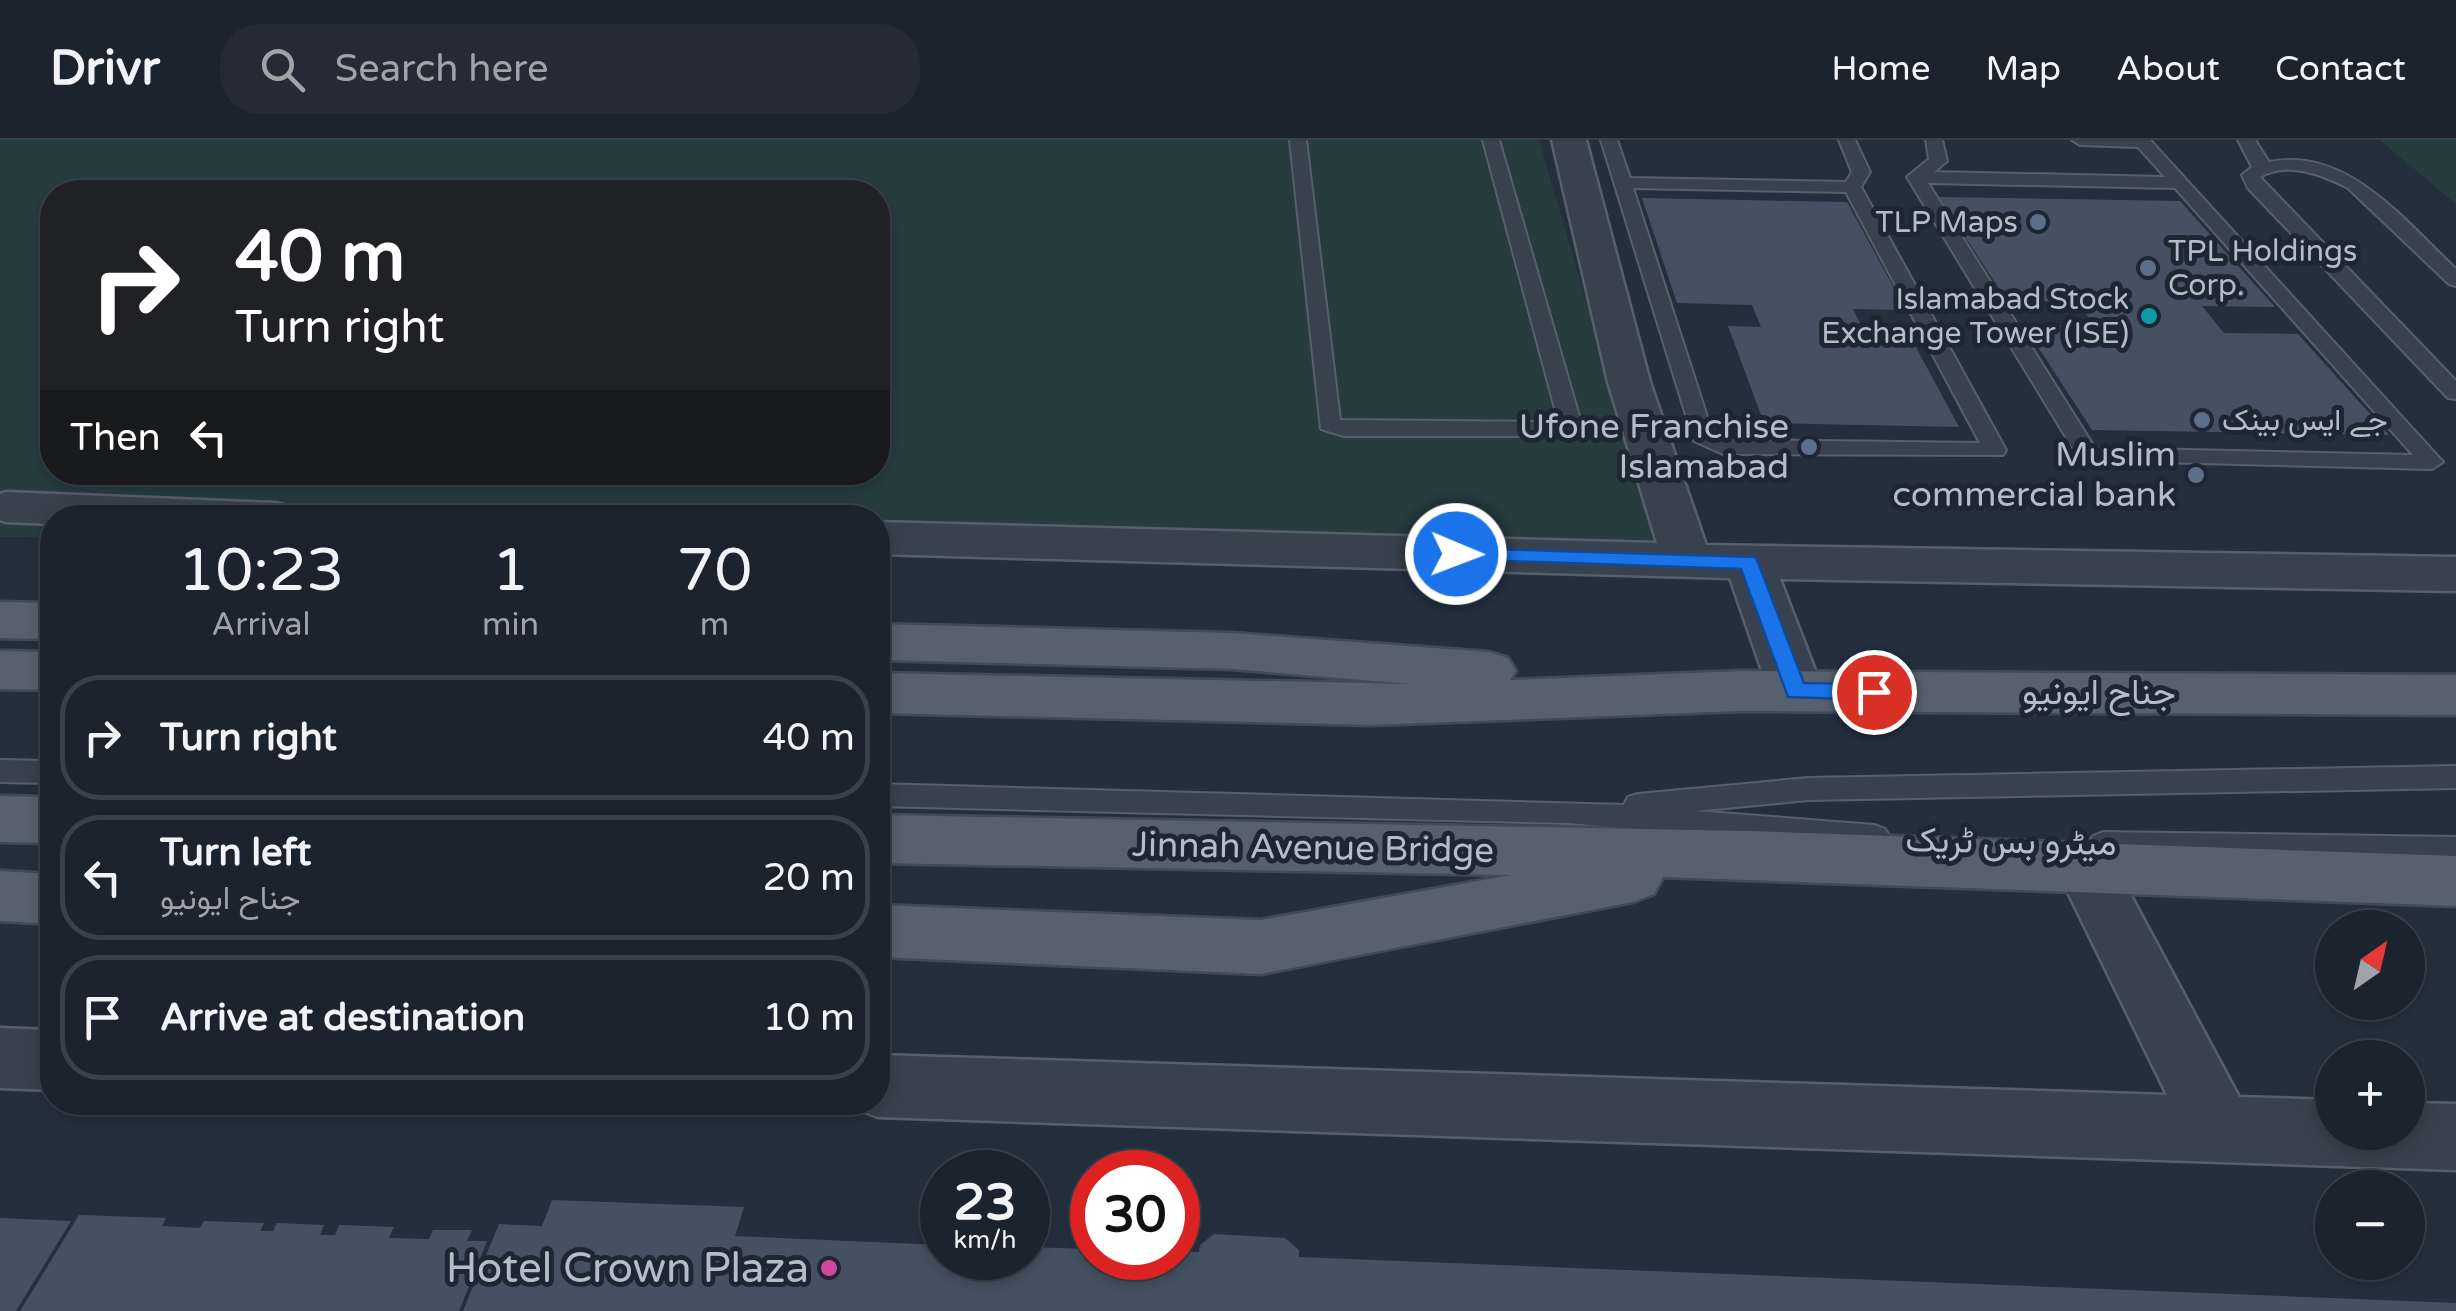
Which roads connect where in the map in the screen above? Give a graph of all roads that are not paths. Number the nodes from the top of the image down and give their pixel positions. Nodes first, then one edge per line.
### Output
1 (1298, 140) edge
2 (1491, 140) edge
3 (1569, 140) edge
4 (1609, 140) edge
5 (1847, 140) edge
6 (1934, 140) edge
7 (2080, 140) edge
8 (2246, 140) edge
9 (2142, 141) edge
10 (2261, 167) junction
11 (1916, 177) junction
12 (1622, 182) junction
13 (2178, 183) junction
14 (1852, 186) junction
15 (2456, 280) edge
16 (2456, 393) edge
17 (6, 507) dead end
18 (40, 508) edge
19 (890, 538) edge
20 (1687, 561) junction
21 (1749, 562) junction
22 (2456, 574) edge
23 (0, 620) edge
24 (40, 621) edge
25 (890, 642) edge
26 (0, 670) edge
27 (40, 671) edge
28 (1742, 690) junction
29 (1796, 691) junction
30 (890, 692) edge
31 (2456, 695) edge
32 (0, 771) edge
33 (40, 772) edge
34 (2456, 777) edge
35 (890, 794) edge
36 (1567, 812) junction
37 (0, 819) edge
38 (40, 820) edge
39 (890, 839) edge
40 (2456, 849) edge
41 (1750, 856) junction
42 (2086, 868) junction
43 (2456, 882) edge
44 (0, 896) edge
45 (40, 898) edge
46 (890, 931) edge
47 (0, 1058) edge
48 (40, 1060) edge
49 (890, 1086) edge
50 (2220, 1130) junction
51 (2456, 1137) edge

1 - 2 lane
3 - 20 street
4 - 12 lane
5 - 14 lane
6 - 11 lane
7 - 9 lane
8 - 10 lane
9 - 13 lane
10 - 15 lane
10 - 16 lane
11 - 13 lane
11 - 13 lane
12 - 14 lane
12 - 14 lane
17 - 18 street
19 - 20 street
20 - 21 street
21 - 22 street
21 - 29 street
23 - 24 main road
25 - 28 main road
26 - 27 main road
28 - 29 main road, جناح ایونیو
28 - 30 main road
29 - 31 main road, جناح ایونیو
32 - 33 lane
34 - 36 lane, میٹرو بس ٹریک
35 - 36 lane, میٹرو بس ٹریک
36 - 40 lane, میٹرو بس ٹریک
37 - 38 main road
39 - 41 main road, Jinnah Avenue Bridge
41 - 42 main road
41 - 46 main road
42 - 43 main road
42 - 50 street
44 - 45 main road
47 - 48 street
49 - 50 street
50 - 51 street

